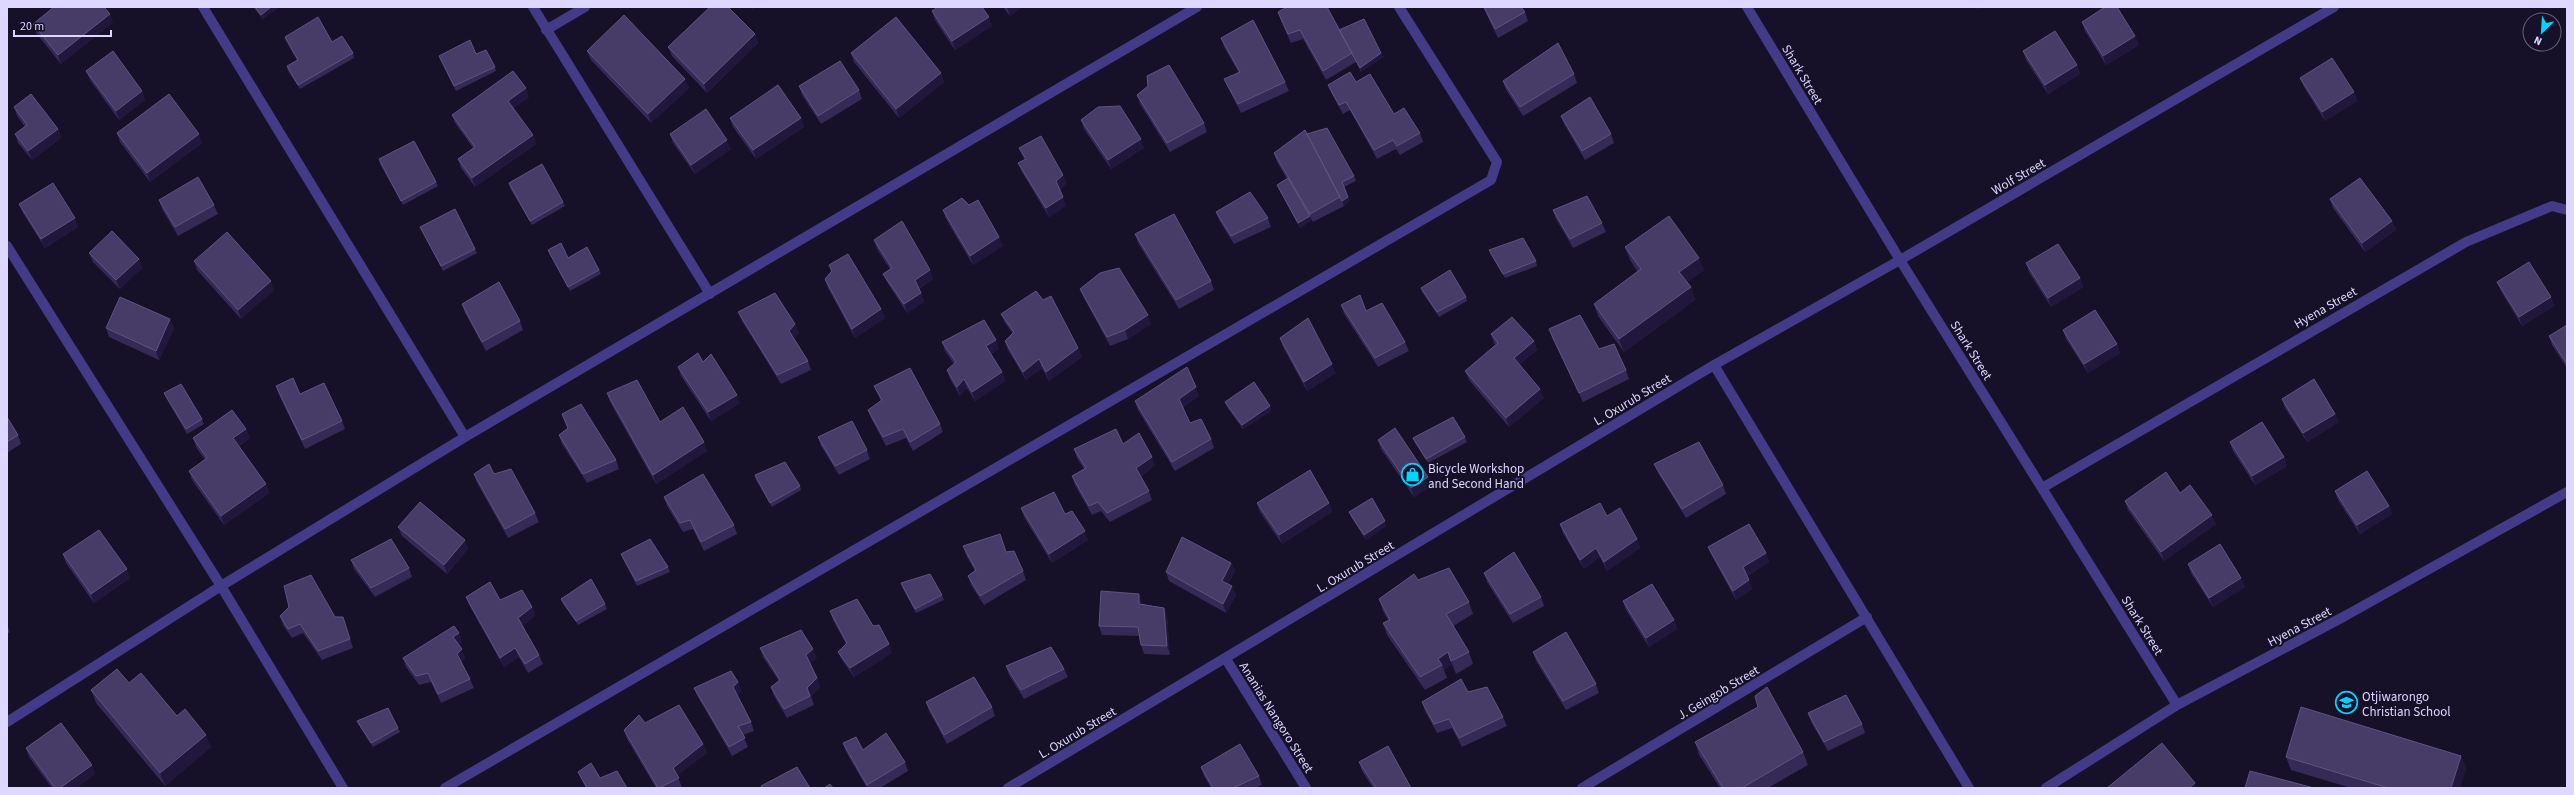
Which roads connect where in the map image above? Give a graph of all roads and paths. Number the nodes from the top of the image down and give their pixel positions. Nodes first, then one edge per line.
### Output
1 (203, 7) edge
2 (533, 7) edge
3 (585, 7) edge
4 (1197, 7) edge
5 (1399, 7) edge
6 (1748, 7) edge
7 (2334, 7) edge
8 (546, 30) junction
9 (2567, 210) edge
10 (7, 246) edge
11 (1900, 260) junction
12 (710, 294) junction
13 (1714, 365) junction
14 (465, 437) junction
15 (2042, 488) junction
16 (2567, 492) edge
17 (221, 586) junction
18 (1867, 617) junction
19 (1226, 659) junction
20 (2177, 705) junction
21 (7, 722) edge
22 (342, 788) edge
23 (445, 788) edge
24 (1008, 788) edge
25 (1306, 788) edge
26 (1582, 788) edge
27 (1969, 788) edge
28 (2046, 788) edge

1 - 14 street
2 - 8 street
3 - 8 street
4 - 12 street
5 - 23 street
6 - 11 street, Shark Street
7 - 11 street, Wolf Street
8 - 12 street
9 - 15 street, Hyena Street
10 - 17 street
11 - 13 street, Wolf Street
11 - 15 street, Shark Street
12 - 14 street
13 - 18 street
13 - 19 street, L. Oxurub Street
14 - 17 street
15 - 20 street, Shark Street
16 - 20 street, Hyena Street
17 - 21 street
17 - 22 street
18 - 26 street, J. Geingob Street
18 - 27 street
19 - 24 street, L. Oxurub Street
19 - 25 street, Ananias Nangoro Street
20 - 28 street, Hyena Street

